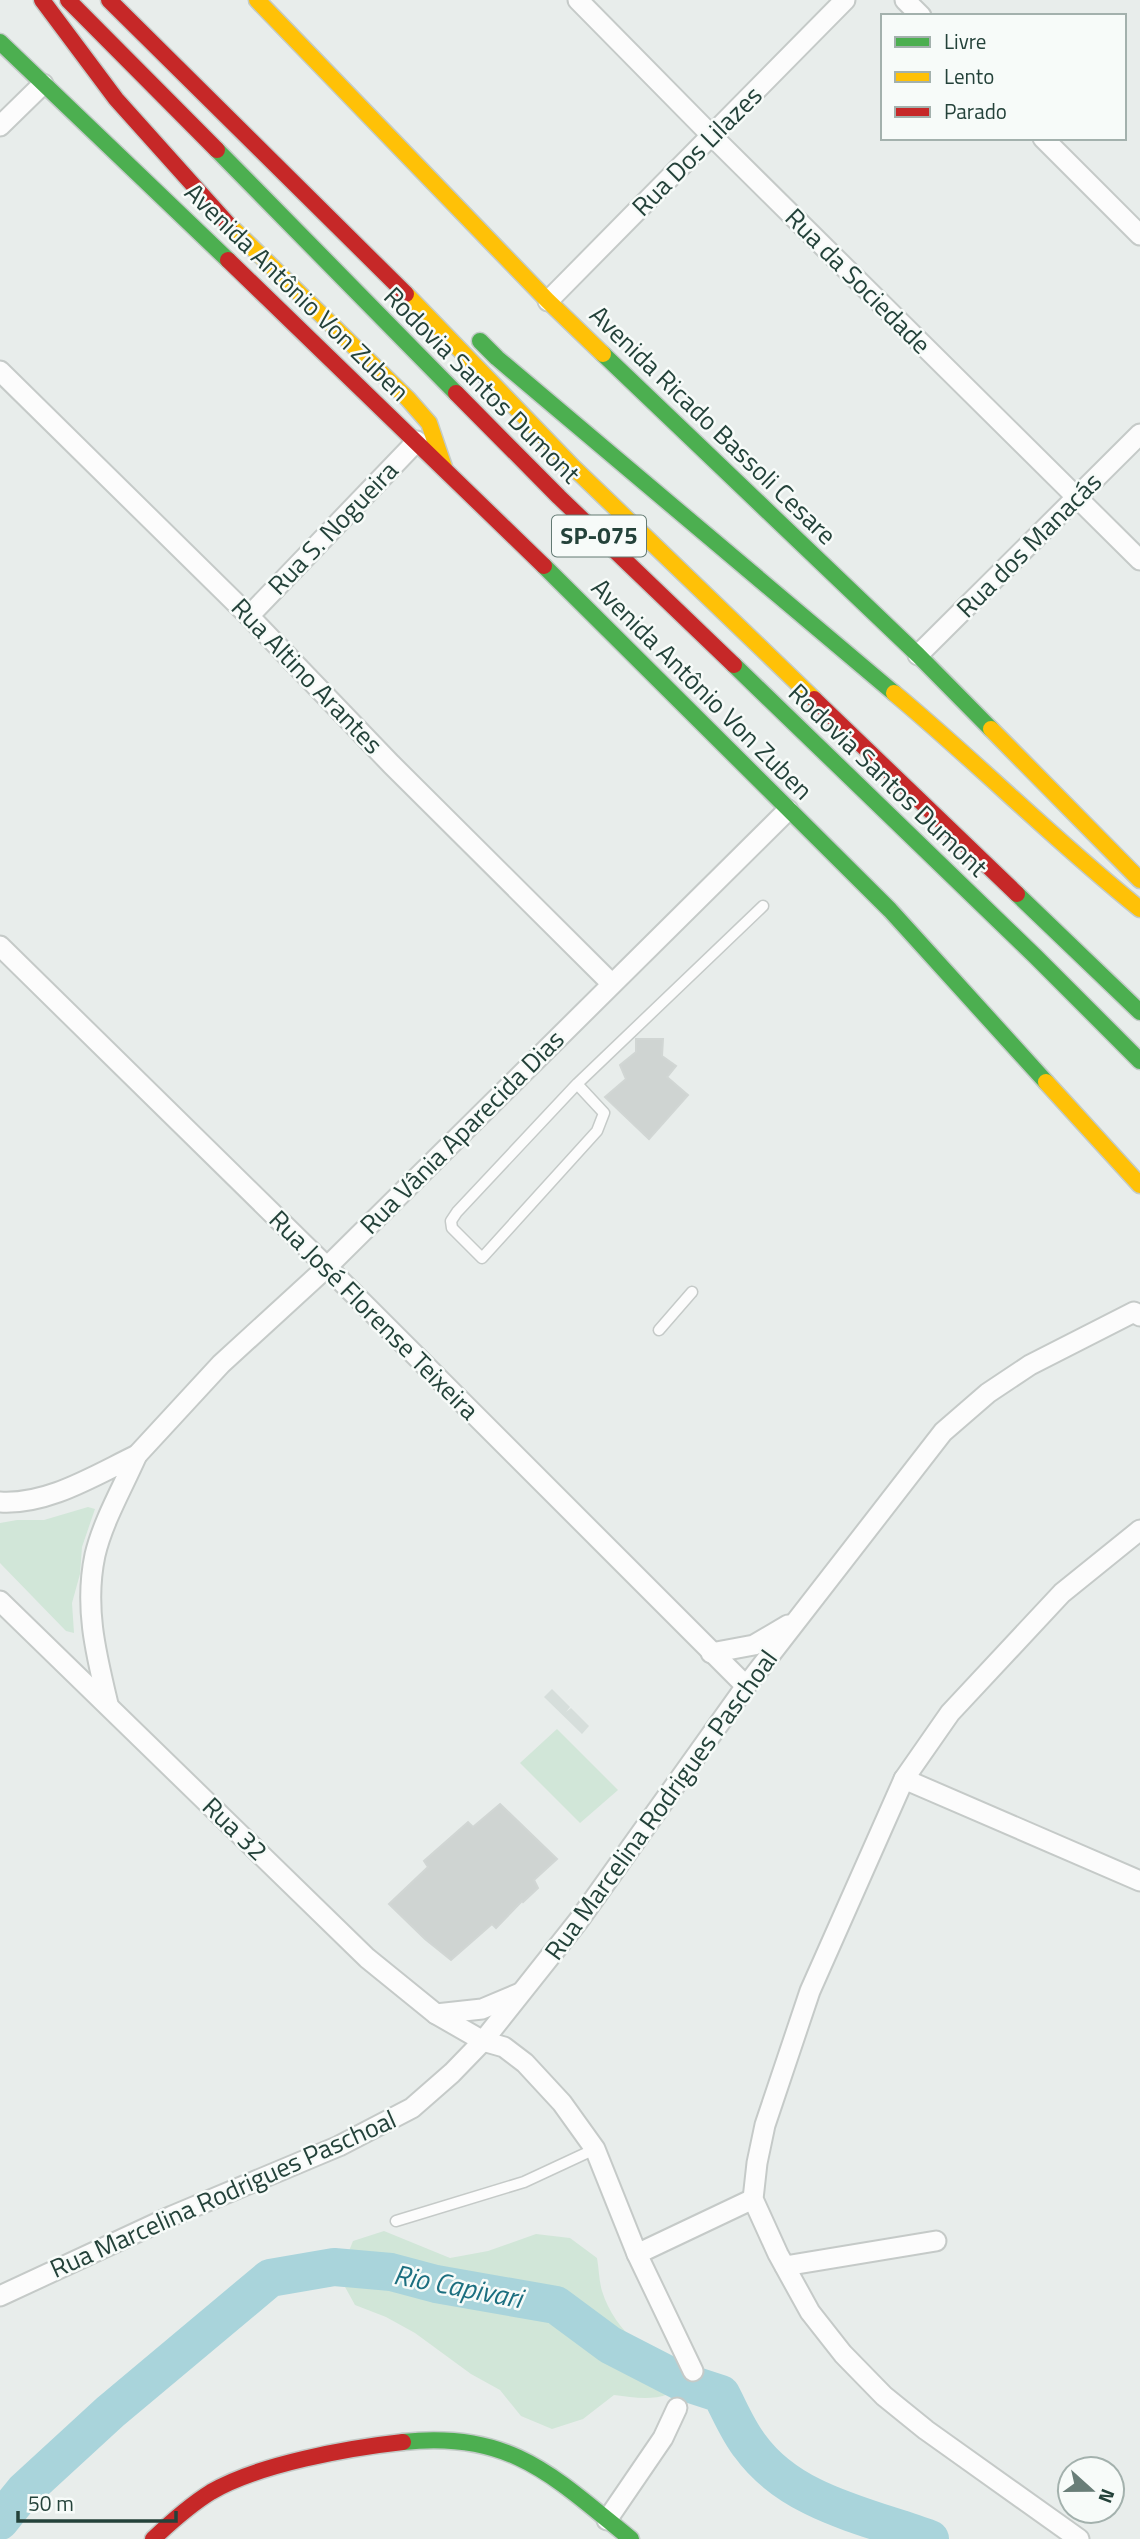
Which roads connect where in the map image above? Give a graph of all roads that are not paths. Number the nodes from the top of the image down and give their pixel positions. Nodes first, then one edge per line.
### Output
1 (42, 0) edge
2 (68, 0) edge
3 (109, 0) edge
4 (257, 0) edge
5 (578, 0) edge
6 (845, 0) edge
7 (905, 0) edge
8 (919, 14) edge
9 (0, 42) edge
10 (43, 84) junction
11 (0, 126) edge
12 (712, 136) junction
13 (1046, 140) edge
14 (1140, 235) edge
15 (410, 298) junction
16 (548, 301) junction
17 (446, 314) dead end
18 (468, 329) dead end
19 (0, 371) edge
20 (1140, 434) edge
21 (417, 441) junction
22 (444, 467) junction
23 (1078, 497) junction
24 (1140, 560) edge
25 (249, 616) junction
26 (918, 655) junction
27 (788, 810) junction
28 (1140, 880) edge
29 (762, 906) dead end
30 (1140, 909) edge
31 (0, 946) edge
32 (612, 984) junction
33 (1140, 1012) edge
34 (1140, 1061) edge
35 (577, 1084) junction
36 (1140, 1185) edge
37 (327, 1267) junction
38 (692, 1292) dead end
39 (1138, 1313) edge
40 (659, 1330) dead end
41 (136, 1455) junction
42 (0, 1502) edge
43 (1140, 1530) edge
44 (0, 1601) edge
45 (797, 1619) junction
46 (711, 1653) junction
47 (746, 1686) junction
48 (108, 1705) junction
49 (904, 1779) junction
50 (1140, 1881) edge
51 (524, 1991) junction
52 (436, 2014) junction
53 (483, 2041) junction
54 (594, 2149) junction
55 (753, 2199) junction
56 (396, 2221) dead end
57 (936, 2241) dead end
58 (637, 2254) junction
59 (785, 2266) junction
60 (0, 2296) edge
61 (693, 2371) dead end
62 (677, 2408) dead end
63 (607, 2520) junction
64 (153, 2539) edge
65 (631, 2539) edge
66 (1079, 2539) edge

1 - 22 main road
2 - 34 main road, Rodovia Santos Dumont / SP-075
3 - 15 main road, Rodovia Santos Dumont / SP-075
4 - 16 main road, Avenida Ricado Bassoli Cesare
5 - 12 street, Rua da Sociedade
6 - 12 street, Rua Dos Lilazes
7 - 8 street
9 - 10 main road, Avenida Antônio Von Zuben
10 - 11 street
10 - 21 main road, Avenida Antônio Von Zuben
12 - 16 street, Rua Dos Lilazes
12 - 23 street, Rua da Sociedade
13 - 14 street
15 - 17 main road
15 - 33 main road, Rodovia Santos Dumont / SP-075
16 - 26 main road, Avenida Ricado Bassoli Cesare
18 - 30 main road
19 - 25 street, Rua Altino Arantes
20 - 23 street, Rua dos Manacás
21 - 22 main road, Avenida Antônio Von Zuben
21 - 25 street, Rua S. Nogueira
22 - 27 main road, Avenida Antônio Von Zuben
23 - 24 street, Rua da Sociedade
23 - 26 street, Rua dos Manacás
25 - 32 street, Rua Altino Arantes
26 - 28 main road, Avenida Ricado Bassoli Cesare
27 - 32 street, Rua Vânia Aparecida Dias
27 - 36 main road, Avenida Antônio Von Zuben
29 - 35 lane
31 - 37 street, Rua José Florense Teixeira
32 - 37 street, Rua Vânia Aparecida Dias
35 - 35 lane
37 - 41 street, Rua Vânia Aparecida Dias
37 - 46 street, Rua José Florense Teixeira
38 - 40 lane
39 - 45 street, Rua Marcelina Rodrigues Paschoal
41 - 42 street, Rua Vânia Aparecida Dias
41 - 48 street, Rua Vânia Aparecida Dias
43 - 49 street
44 - 48 street, Rua 32
45 - 46 street, Rua Marcelina Rodrigues Paschoal
45 - 47 street, Rua Marcelina Rodrigues Paschoal
46 - 47 street, Rua José Florense Teixeira
47 - 51 street, Rua Marcelina Rodrigues Paschoal
48 - 52 street, Rua 32
49 - 50 street
49 - 55 street
51 - 52 street, Rua Marcelina Rodrigues Paschoal
51 - 53 street, Rua Marcelina Rodrigues Paschoal
52 - 53 street, Rua 32
53 - 54 street, Rua 32
53 - 60 street, Rua Marcelina Rodrigues Paschoal
54 - 56 lane
54 - 58 street, Rua 32
55 - 58 street
55 - 59 street
57 - 59 street
58 - 61 street, Rua 32
59 - 66 street
62 - 63 street
63 - 64 main road
63 - 65 main road

